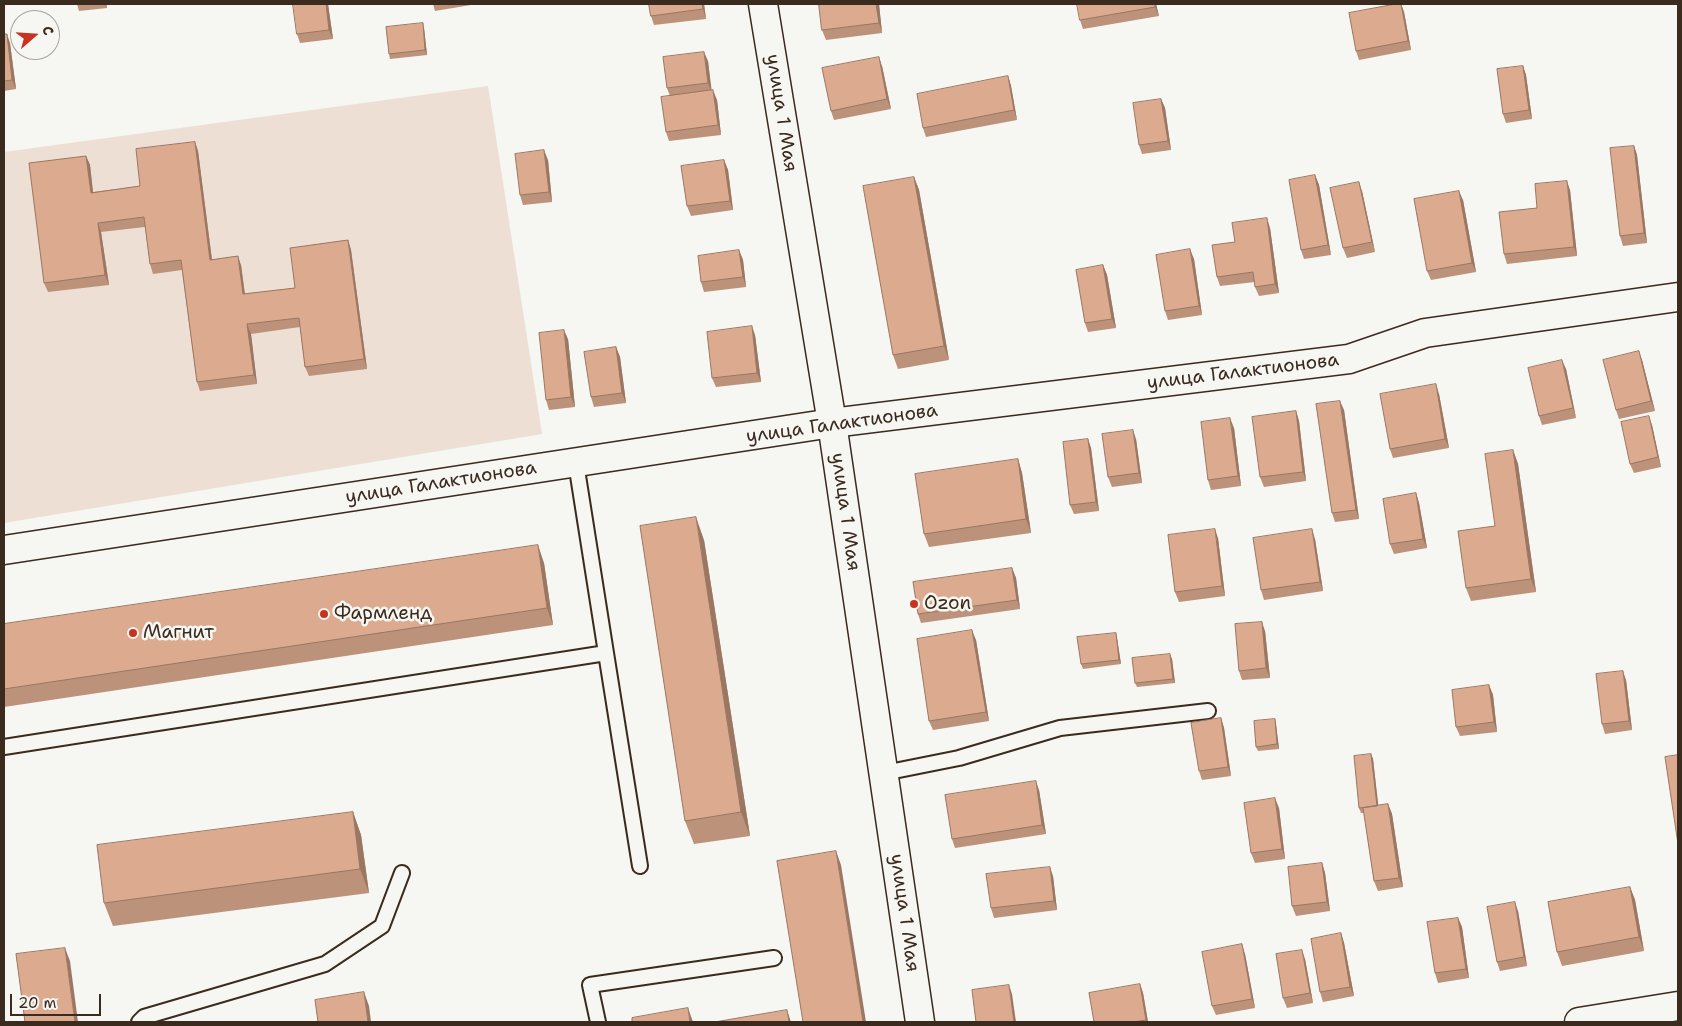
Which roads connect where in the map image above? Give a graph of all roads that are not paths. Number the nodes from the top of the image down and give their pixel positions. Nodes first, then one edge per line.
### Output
1 (763, 4) edge
2 (1678, 297) edge
3 (832, 423) junction
4 (576, 462) junction
5 (4, 550) edge
6 (606, 653) junction
7 (1208, 711) dead end
8 (4, 747) edge
9 (884, 773) junction
10 (640, 866) dead end
11 (402, 873) dead end
12 (774, 958) dead end
13 (1678, 1006) edge
14 (139, 1022) edge
15 (598, 1022) edge
16 (920, 1022) edge
17 (1579, 1022) edge

1 - 3 street, улица 1 Мая
2 - 3 street, улица Галактионова
3 - 4 street, улица Галактионова
3 - 9 street, улица 1 Мая
4 - 5 street, улица Галактионова
4 - 6 lane
6 - 8 lane
6 - 10 lane
7 - 9 lane
9 - 16 street, улица 1 Мая
11 - 14 lane
12 - 15 lane
13 - 17 street

